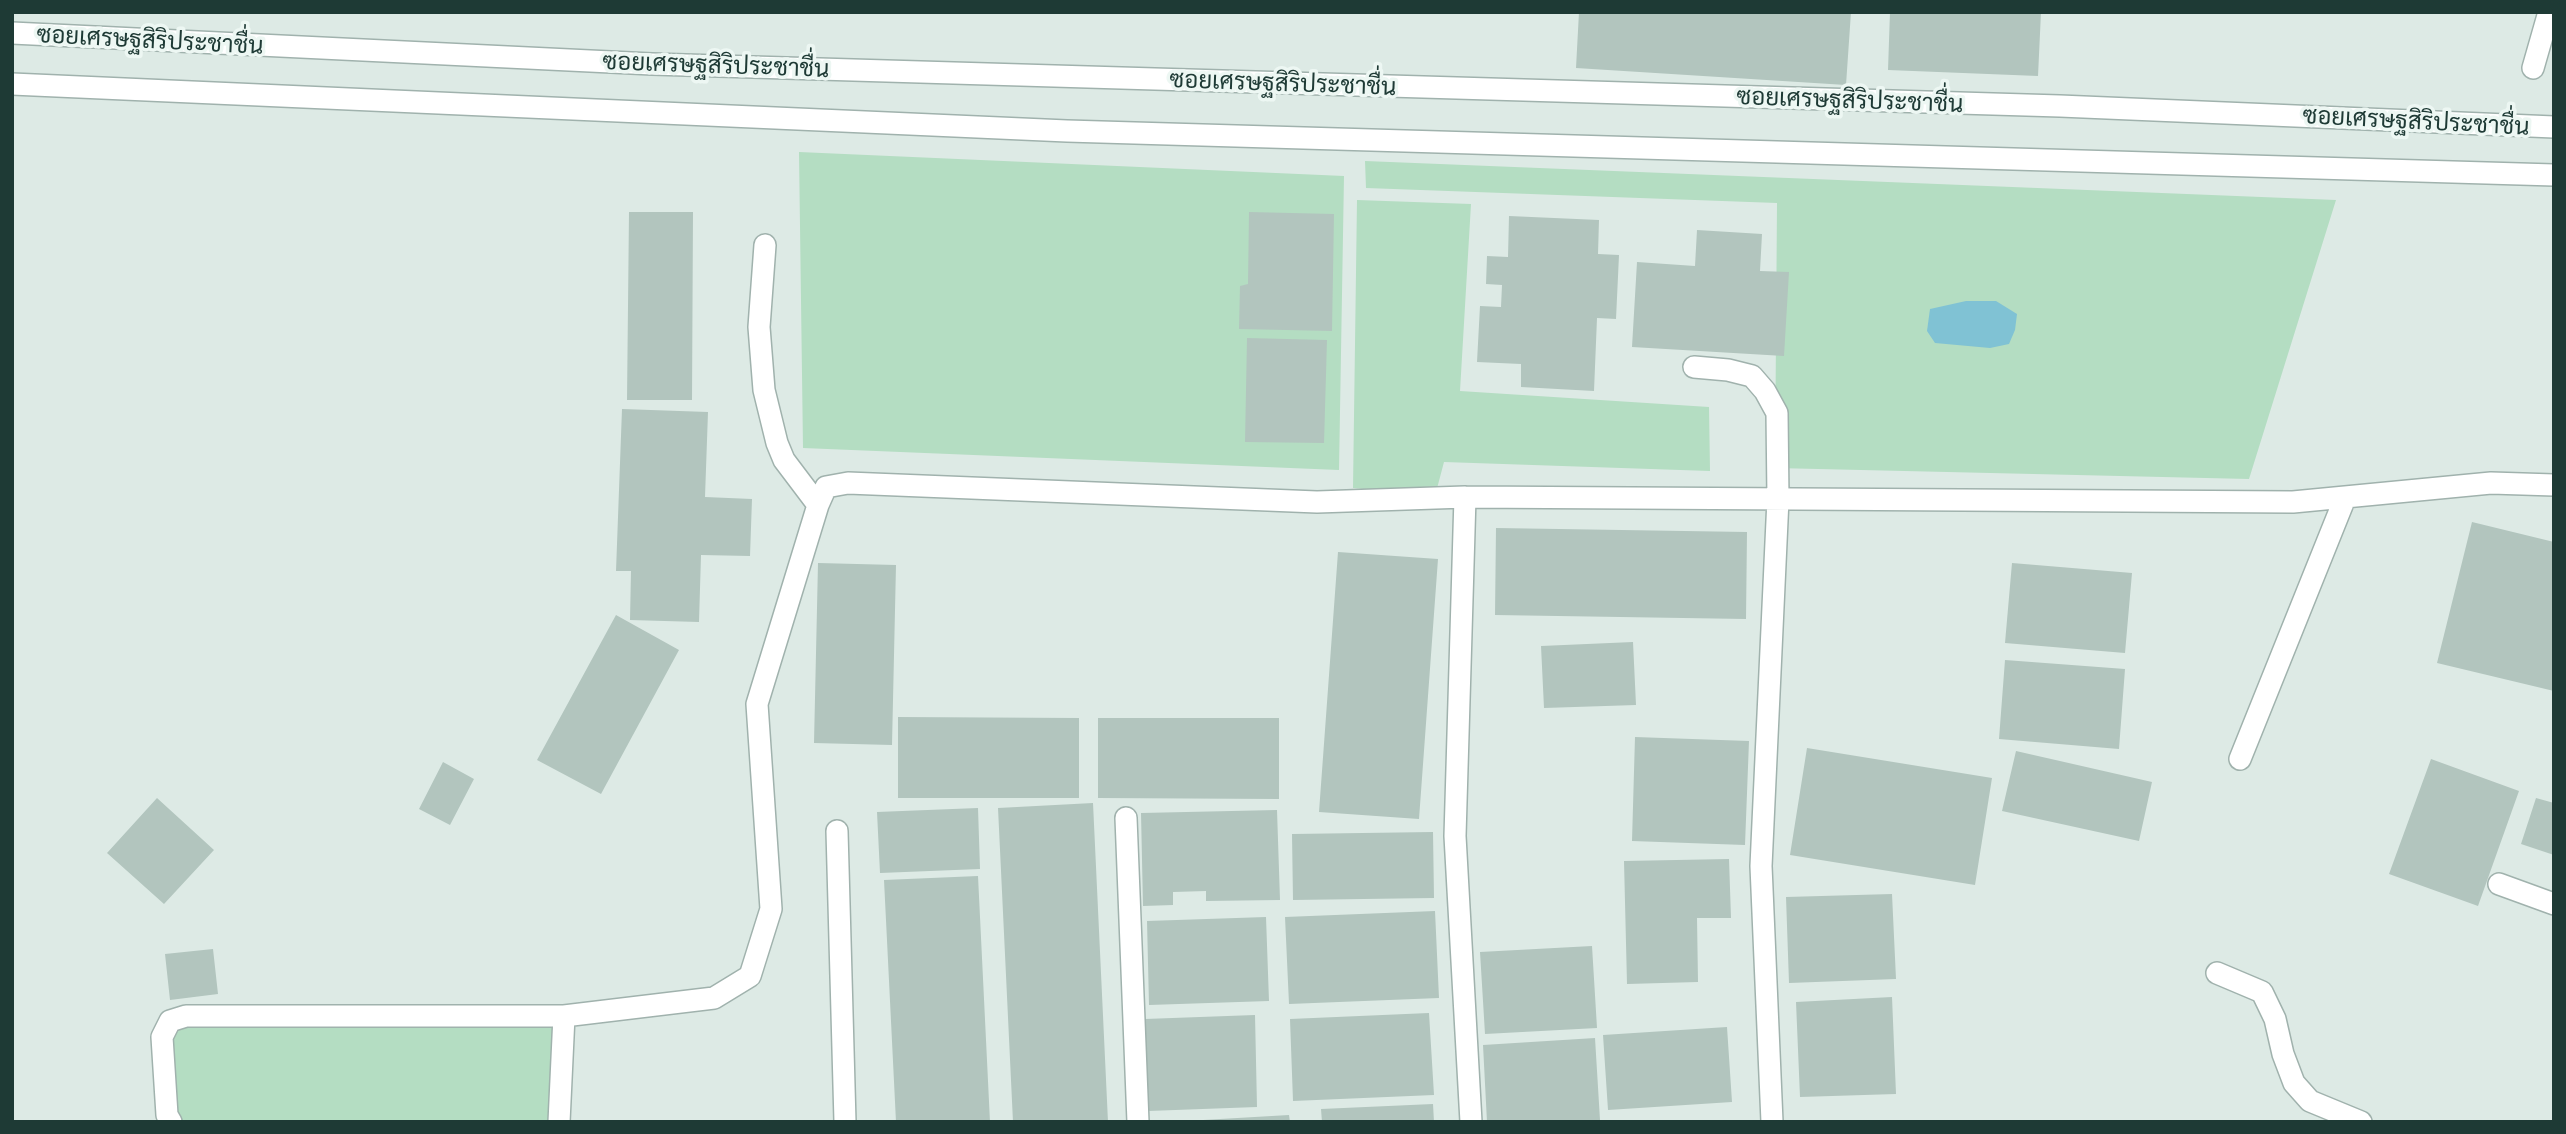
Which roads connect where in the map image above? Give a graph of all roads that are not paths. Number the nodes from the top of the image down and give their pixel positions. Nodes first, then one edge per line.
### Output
1 (2549, 12) edge
2 (12, 33) edge
3 (2533, 68) dead end
4 (12, 84) edge
5 (2554, 127) edge
6 (2554, 175) edge
7 (765, 245) dead end
8 (1694, 367) dead end
9 (2554, 485) edge
10 (1465, 497) junction
11 (2345, 498) junction
12 (1778, 499) junction
13 (818, 505) junction
14 (2240, 759) dead end
15 (1126, 818) dead end
16 (837, 831) dead end
17 (2499, 884) dead end
18 (2554, 904) edge
19 (2217, 974) dead end
20 (564, 1016) junction
21 (171, 1122) edge
22 (559, 1122) edge
23 (845, 1122) edge
24 (1138, 1122) edge
25 (1471, 1122) edge
26 (1772, 1122) edge
27 (2361, 1122) edge

1 - 3 street
2 - 5 street, ซอยเศรษฐสิริประชาชื่น
4 - 6 street, ซอยเศรษฐสิริประชาชื่น
7 - 13 street
8 - 12 street
9 - 11 street
10 - 12 street
10 - 13 street
10 - 25 street
11 - 12 street
11 - 14 street
12 - 26 street
13 - 20 street
15 - 24 street
16 - 23 street
17 - 18 street
19 - 27 street
20 - 21 street
20 - 22 street

